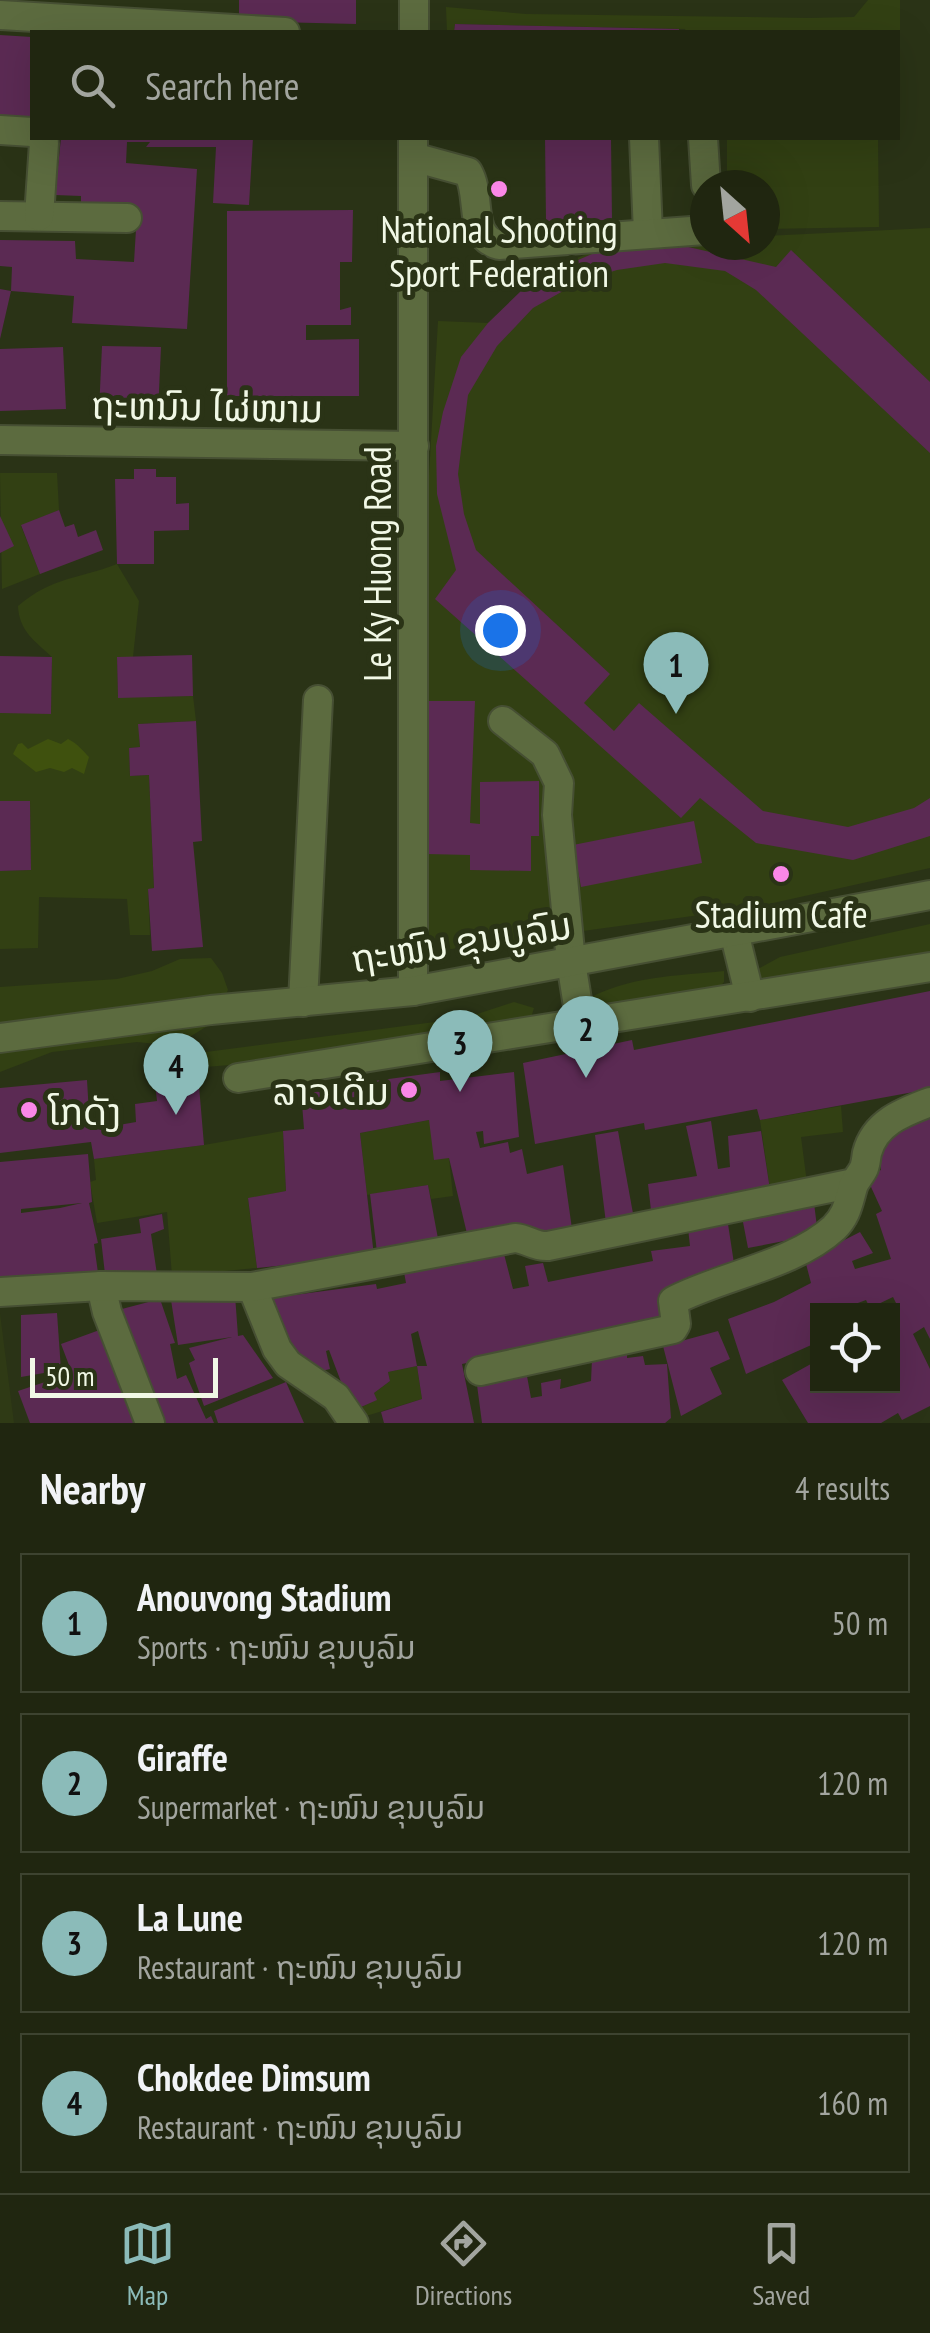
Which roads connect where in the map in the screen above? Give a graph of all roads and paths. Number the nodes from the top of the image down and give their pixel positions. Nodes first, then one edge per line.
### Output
1 (414, 0) edge
2 (0, 15) edge
3 (251, 30) edge
4 (414, 30) edge
5 (0, 130) edge
6 (30, 132) edge
7 (43, 140) edge
8 (644, 140) edge
9 (703, 140) edge
10 (414, 147) edge
11 (705, 170) edge
12 (0, 216) edge
13 (39, 216) junction
14 (126, 218) dead end
15 (648, 233) junction
16 (690, 233) edge
17 (0, 440) edge
18 (414, 446) junction
19 (318, 700) dead end
20 (503, 722) dead end
21 (930, 895) edge
22 (734, 932) junction
23 (571, 962) junction
24 (930, 967) edge
25 (413, 991) junction
26 (750, 997) junction
27 (303, 1002) junction
28 (582, 1025) junction
29 (0, 1038) edge
30 (238, 1078) dead end
31 (930, 1102) edge
32 (854, 1183) junction
33 (101, 1286) junction
34 (252, 1287) junction
35 (0, 1292) edge
36 (480, 1372) dead end
37 (150, 1423) edge
38 (354, 1423) edge

1 - 4 street
2 - 3 street
5 - 6 street
7 - 13 street
8 - 15 street
9 - 11 street
10 - 15 street
10 - 18 street, Le Ky Huong Road
12 - 13 street
13 - 14 street
15 - 16 street
17 - 18 street, ຖະຫນົນ ໄຜ່ໜາມ
18 - 25 street, Le Ky Huong Road
19 - 27 street
20 - 23 street
21 - 22 street, ຖະໜົນ ຂຸນບູລົມ
22 - 23 street, ຖະໜົນ ຂຸນບູລົມ
22 - 26 street
23 - 25 street, ຖະໜົນ ຂຸນບູລົມ
23 - 28 street
24 - 26 street
25 - 27 street, ຖະໜົນ ຂຸນບູລົມ
26 - 28 street
27 - 29 street, ຖະໜົນ ຂຸນບູລົມ
28 - 30 street
31 - 32 street
32 - 34 street
32 - 36 street
33 - 34 street
33 - 35 street
33 - 37 street
34 - 38 street

